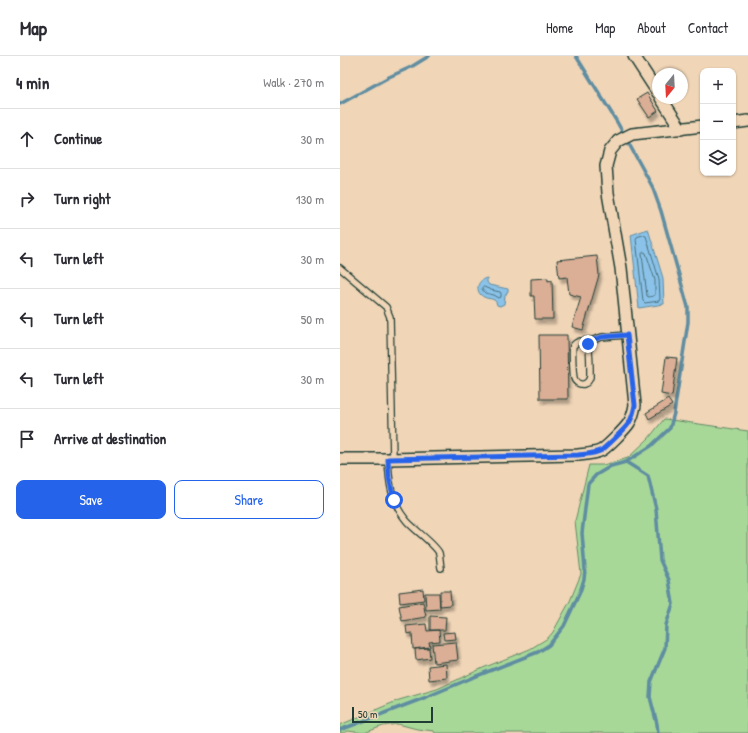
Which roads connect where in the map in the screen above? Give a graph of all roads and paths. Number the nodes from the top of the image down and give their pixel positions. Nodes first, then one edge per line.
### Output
1 (634, 56) edge
2 (652, 84) edge
3 (665, 104) edge
4 (748, 121) edge
5 (736, 123) edge
6 (700, 126) edge
7 (680, 129) junction
8 (340, 268) edge
9 (627, 335) junction
10 (593, 340) junction
11 (581, 341) junction
12 (589, 349) junction
13 (340, 459) edge
14 (390, 459) junction
15 (441, 568) dead end

1 - 2 street
3 - 7 street
4 - 5 street
6 - 7 street
7 - 9 street
8 - 14 lane
9 - 10 lane
9 - 14 street
10 - 11 lane
10 - 12 lane
11 - 12 lane
11 - 12 lane
13 - 14 street
14 - 15 lane

